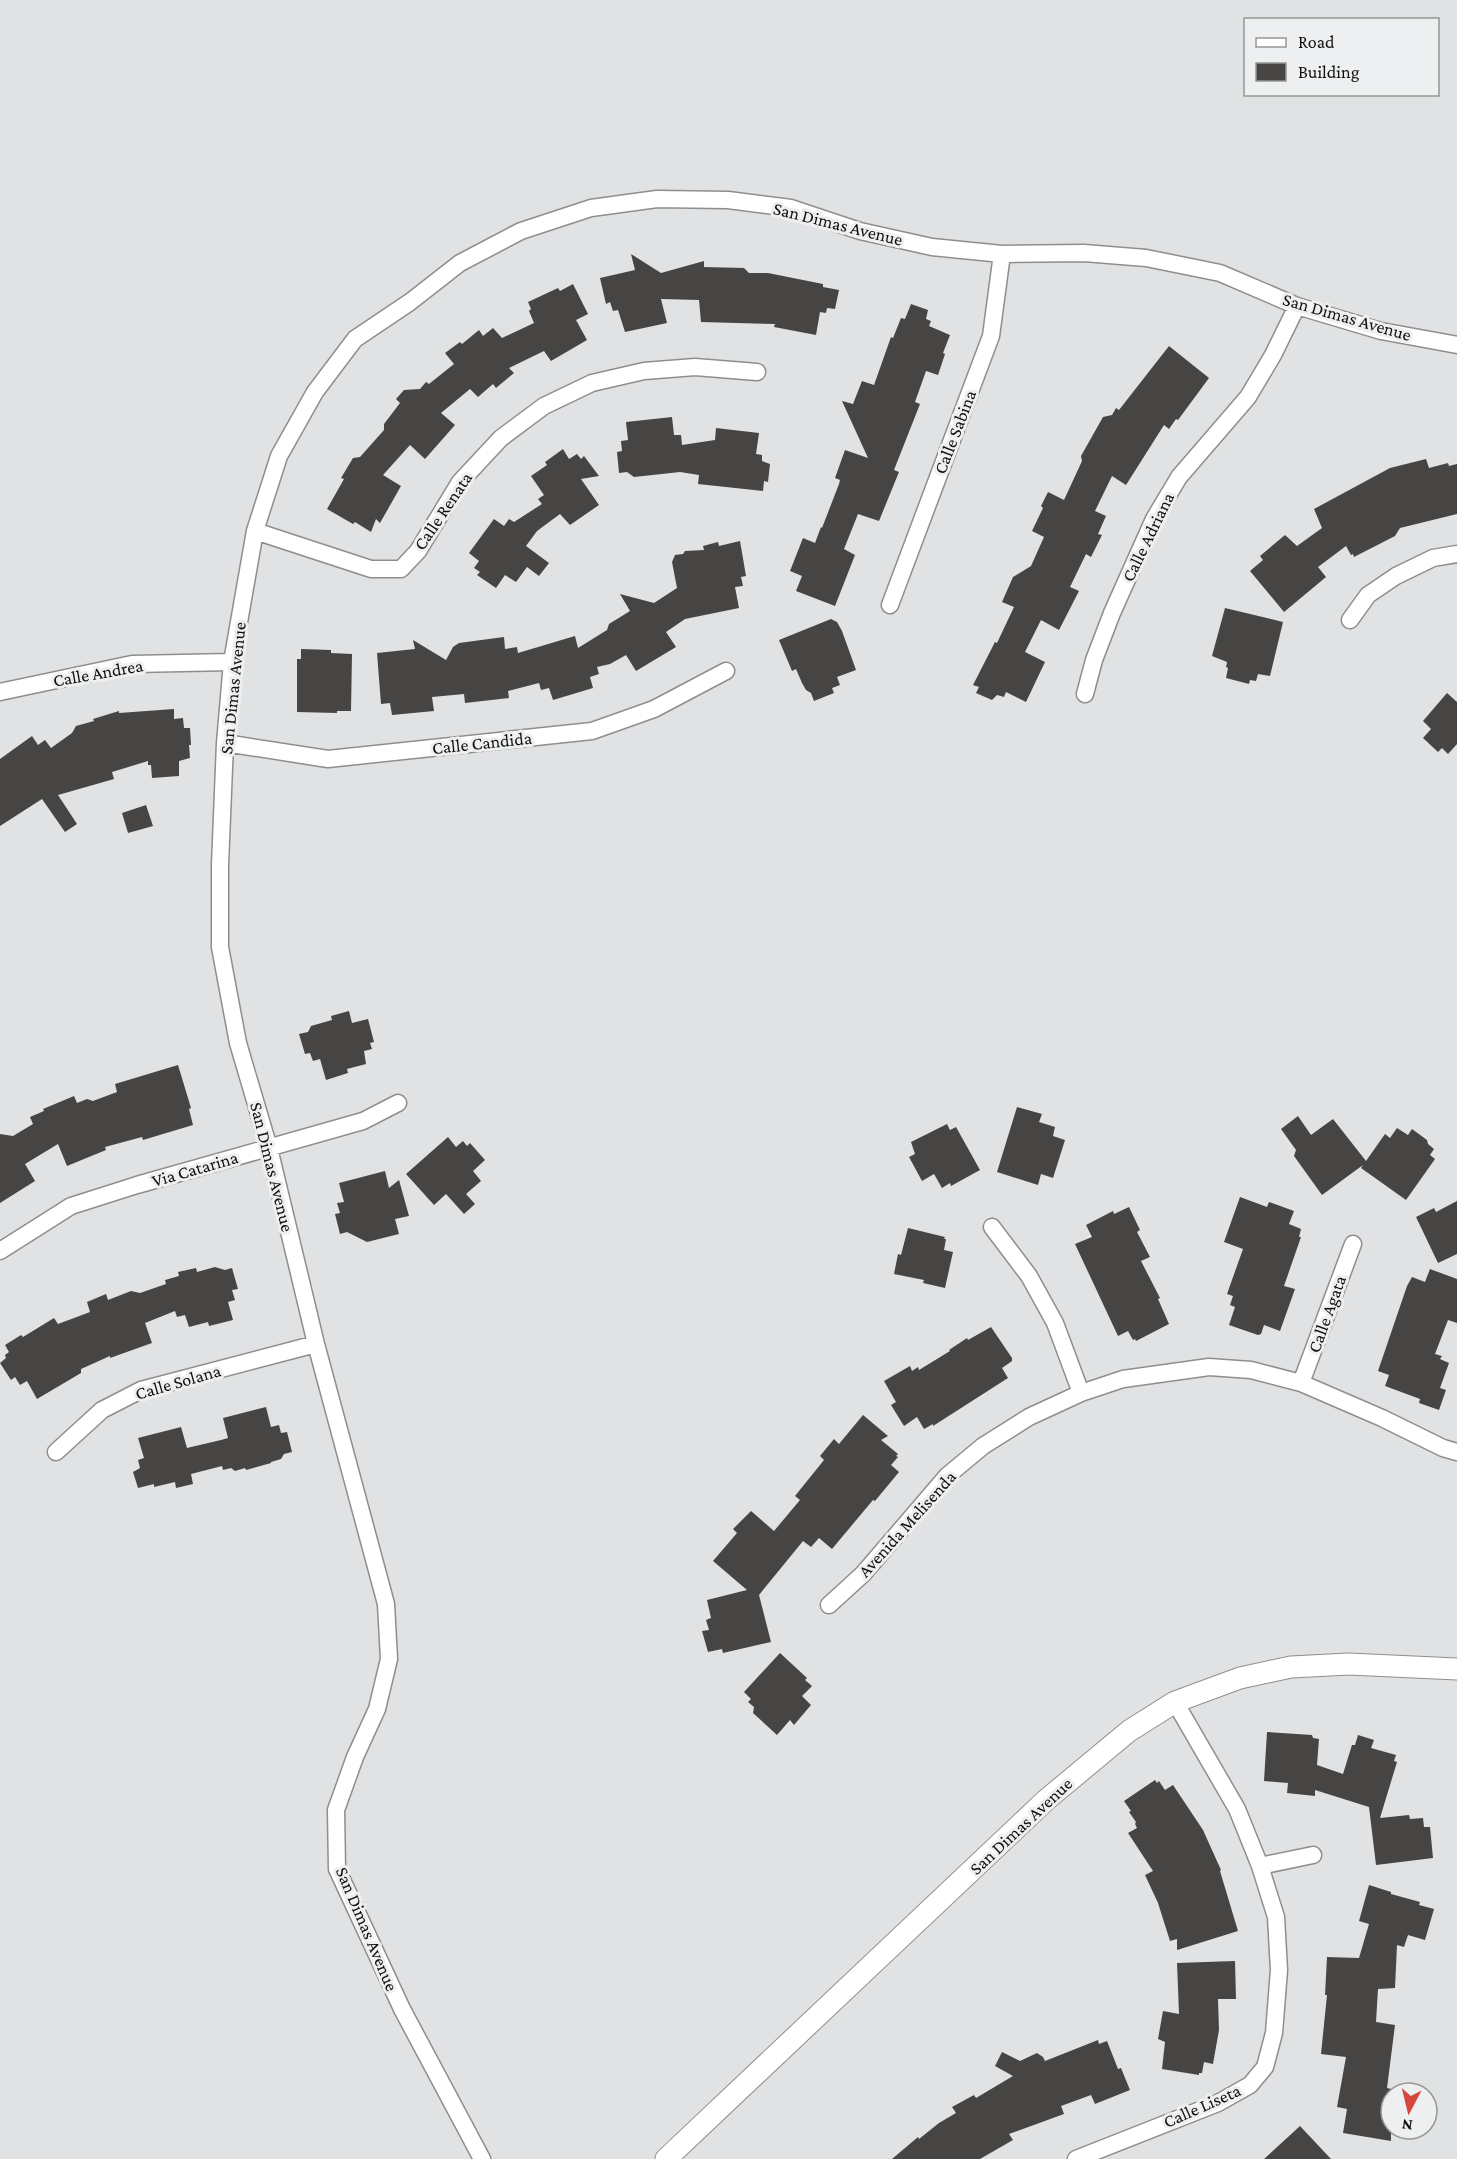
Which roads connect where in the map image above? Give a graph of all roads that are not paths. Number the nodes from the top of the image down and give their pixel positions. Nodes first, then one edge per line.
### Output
1 (1002, 254) junction
2 (1297, 306) junction
3 (1457, 345) edge
4 (757, 372) dead end
5 (255, 531) junction
6 (1457, 554) edge
7 (890, 605) dead end
8 (1350, 620) dead end
9 (232, 662) junction
10 (726, 671) dead end
11 (0, 692) edge
12 (1085, 693) dead end
13 (225, 743) junction
14 (398, 1103) dead end
15 (269, 1148) junction
16 (992, 1227) dead end
17 (1353, 1244) dead end
18 (0, 1251) edge
19 (316, 1344) junction
20 (1301, 1383) junction
21 (1081, 1393) junction
22 (56, 1452) dead end
23 (1457, 1452) edge
24 (829, 1605) dead end
25 (1457, 1669) edge
26 (1175, 1702) junction
27 (1313, 1855) dead end
28 (1260, 1866) junction
29 (482, 2159) edge
30 (666, 2159) edge
31 (1076, 2159) edge

1 - 2 street, San Dimas Avenue
1 - 5 street, San Dimas Avenue
1 - 7 street, Calle Sabina
2 - 3 street, San Dimas Avenue
2 - 12 street, Calle Adriana
4 - 5 street, Calle Renata
5 - 9 street, San Dimas Avenue
6 - 8 street
9 - 11 street, Calle Andrea
9 - 13 street, San Dimas Avenue
10 - 13 street, Calle Candida
13 - 15 street, San Dimas Avenue
14 - 15 street, Via Catarina
15 - 18 street, Via Catarina
15 - 19 street, San Dimas Avenue
16 - 21 street
17 - 20 street, Calle Agata
19 - 22 street, Calle Solana
19 - 29 street, San Dimas Avenue
20 - 21 street, Avenida Melisenda
20 - 23 street, Avenida Melisenda
21 - 24 street, Avenida Melisenda
25 - 26 street, San Dimas Avenue
26 - 28 street, Calle Liseta
26 - 30 street, San Dimas Avenue
27 - 28 street
28 - 31 street, Calle Liseta

